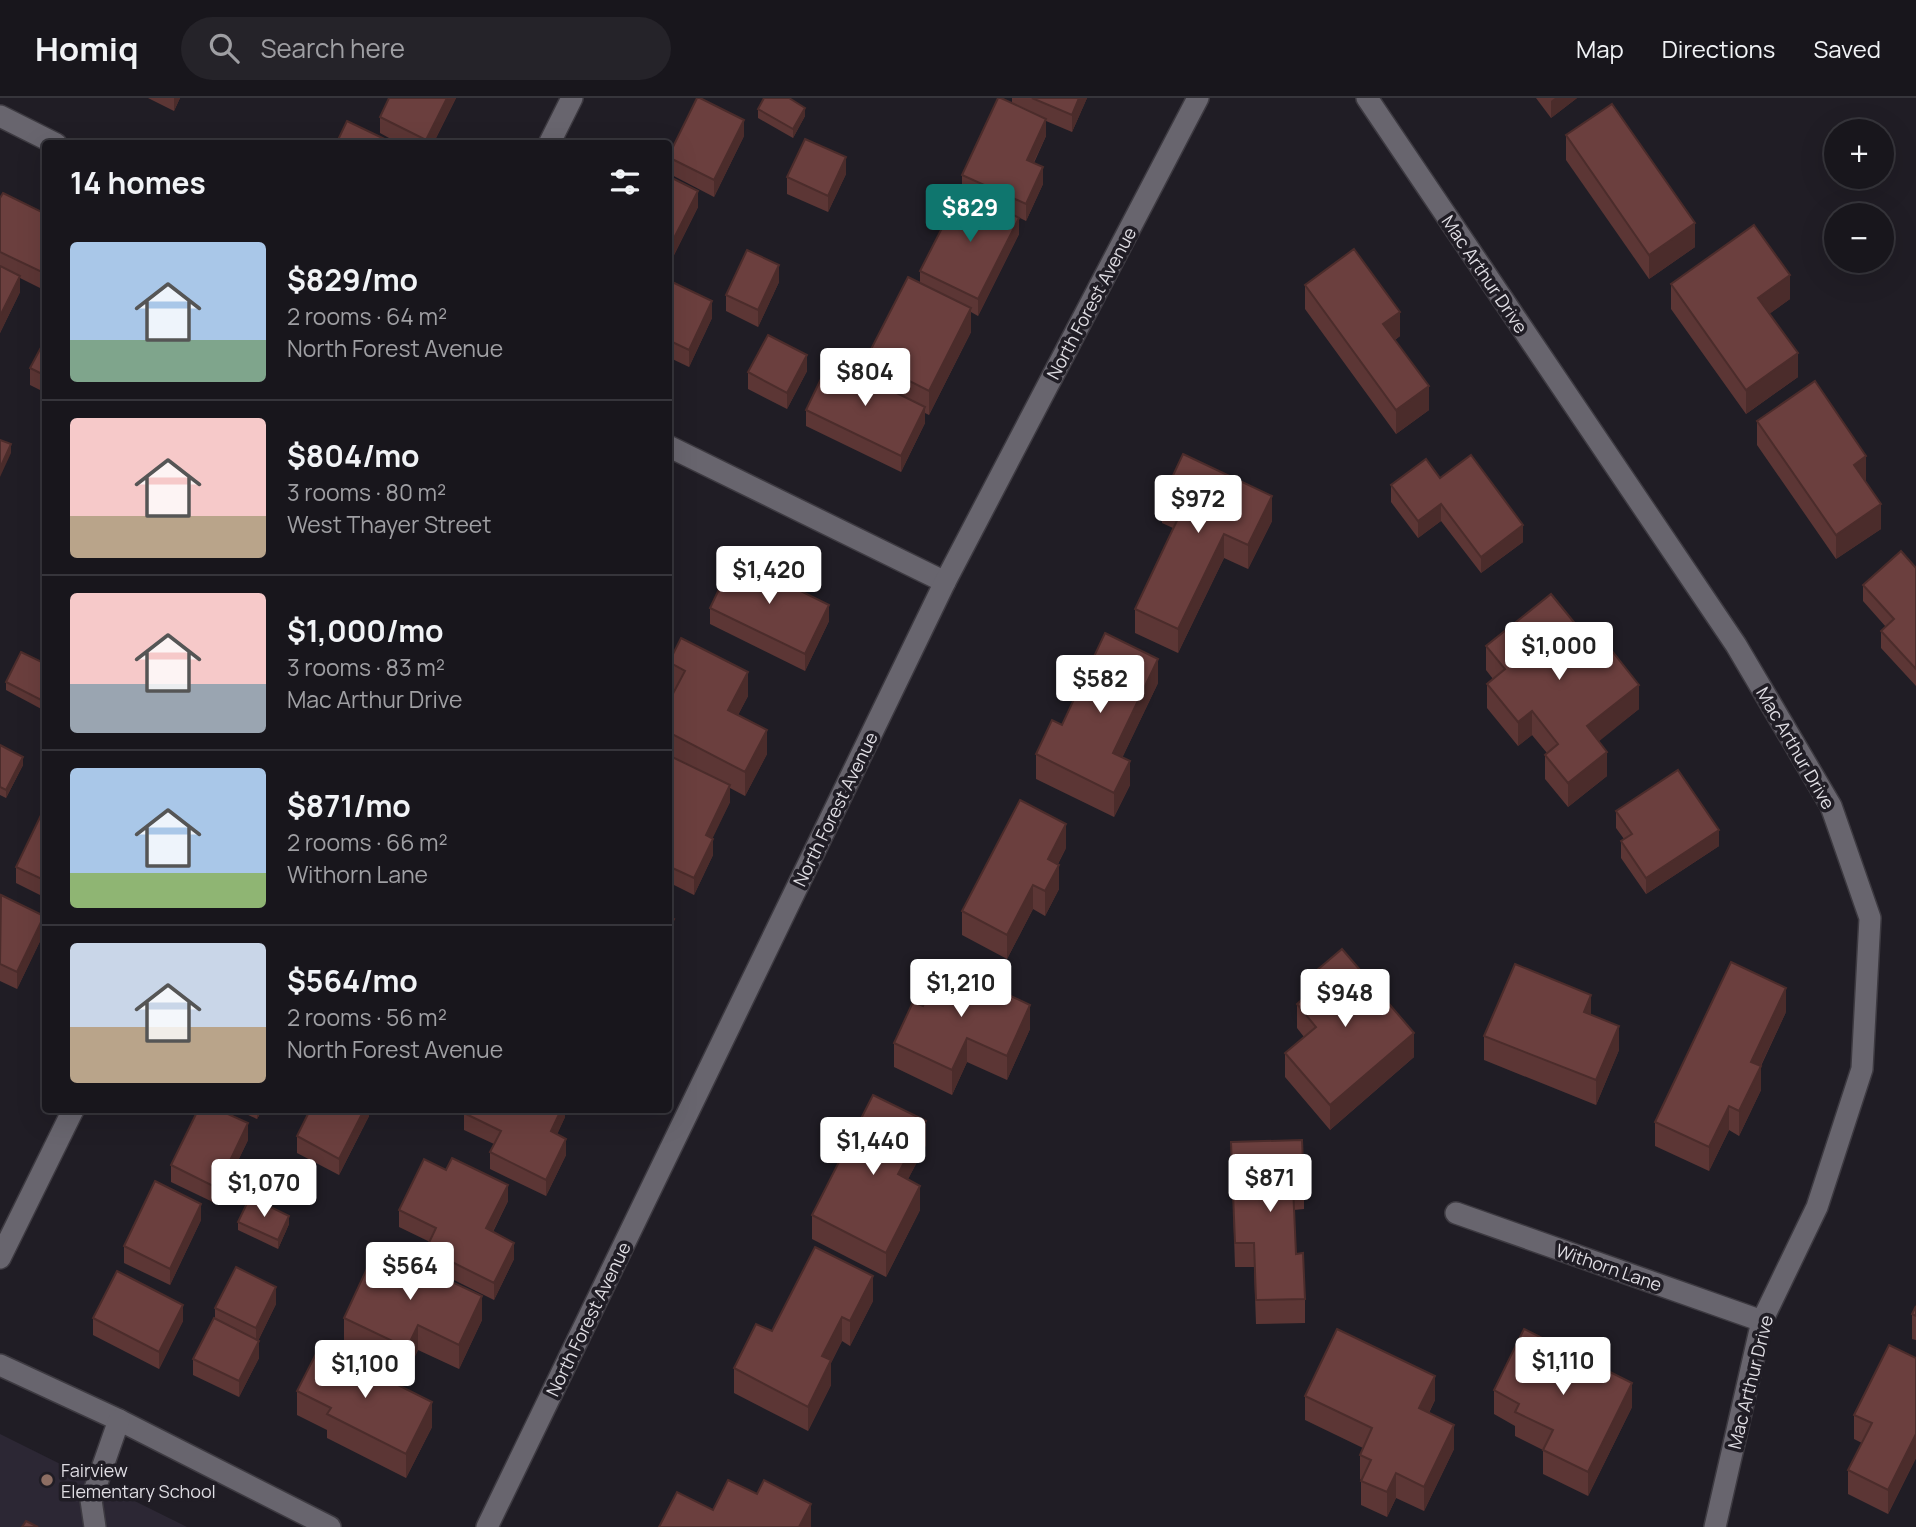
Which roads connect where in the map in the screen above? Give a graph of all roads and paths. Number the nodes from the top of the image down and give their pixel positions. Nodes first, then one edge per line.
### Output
1 (572, 98) edge
2 (1199, 98) edge
3 (1367, 98) edge
4 (0, 116) edge
5 (48, 140) edge
6 (551, 140) edge
7 (672, 448) edge
8 (945, 582) junction
9 (72, 1113) edge
10 (1456, 1213) dead end
11 (0, 1258) edge
12 (1762, 1321) junction
13 (0, 1366) edge
14 (119, 1420) junction
15 (95, 1527) edge
16 (330, 1527) edge
17 (487, 1527) edge
18 (1715, 1527) edge

1 - 6 street
2 - 8 street, North Forest Avenue
3 - 12 street, Mac Arthur Drive
4 - 5 street
7 - 8 street
8 - 17 street, North Forest Avenue
9 - 11 street
10 - 12 street, Withorn Lane
12 - 18 street, Mac Arthur Drive
13 - 14 street
14 - 15 street
14 - 16 street

